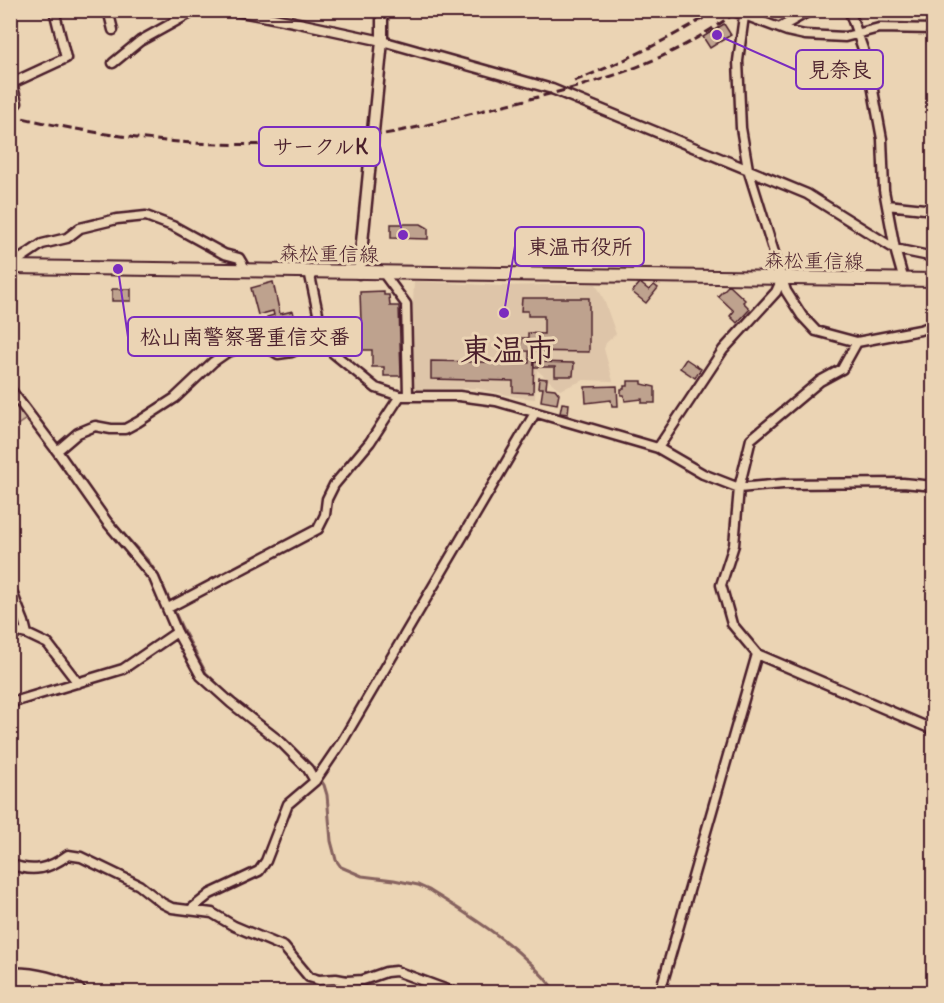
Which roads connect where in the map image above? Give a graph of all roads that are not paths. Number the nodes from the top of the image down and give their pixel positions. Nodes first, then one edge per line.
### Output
1 (54, 10) edge
2 (108, 10) edge
3 (196, 10) edge
4 (230, 10) edge
5 (382, 10) edge
6 (731, 10) edge
7 (811, 10) edge
8 (849, 10) edge
9 (744, 16) junction
10 (933, 29) edge
11 (113, 30) dead end
12 (787, 31) junction
13 (858, 34) junction
14 (382, 41) junction
15 (113, 63) dead end
16 (11, 79) edge
17 (17, 103) dead end
18 (748, 168) junction
19 (887, 205) junction
20 (933, 210) edge
21 (895, 249) junction
22 (933, 258) edge
23 (12, 267) edge
24 (246, 270) junction
25 (309, 271) junction
26 (359, 273) junction
27 (384, 274) junction
28 (782, 279) junction
29 (933, 280) edge
30 (904, 281) junction
31 (933, 325) edge
32 (323, 337) junction
33 (857, 342) junction
34 (10, 389) edge
35 (404, 396) junction
36 (535, 413) junction
37 (658, 448) junction
38 (57, 451) junction
39 (933, 486) edge
40 (739, 488) junction
41 (10, 587) edge
42 (168, 608) junction
43 (10, 630) edge
44 (177, 632) junction
45 (27, 634) junction
46 (757, 654) junction
47 (78, 683) junction
48 (10, 703) edge
49 (933, 730) edge
50 (315, 781) junction
51 (10, 864) edge
52 (190, 910) junction
53 (10, 976) edge
54 (10, 989) edge
55 (43, 993) edge
56 (77, 993) edge
57 (453, 993) edge
58 (660, 993) edge

1 - 16 street
2 - 11 street
3 - 15 street
4 - 14 street
5 - 14 street
6 - 9 street
7 - 12 street
8 - 13 street
9 - 12 street
9 - 18 street
10 - 13 street
12 - 13 street
13 - 19 street
14 - 18 street
14 - 26 street
16 - 17 street
18 - 21 street
18 - 28 street
19 - 20 street
19 - 21 street
21 - 22 street
21 - 30 street
23 - 24 main road, 森松重信線
23 - 24 street
24 - 25 main road, 森松重信線
25 - 26 main road, 森松重信線
25 - 32 street
26 - 27 main road, 森松重信線
27 - 28 main road, 森松重信線
27 - 35 street
28 - 30 main road, 森松重信線
28 - 33 street
28 - 37 street
29 - 30 main road, 森松重信線
31 - 33 street
32 - 35 street
32 - 38 street
33 - 40 street
34 - 38 street
35 - 36 street
35 - 42 street
36 - 37 street
36 - 50 street
37 - 40 street
38 - 42 street
39 - 40 street
40 - 46 street
41 - 45 street
42 - 44 street
43 - 45 street
44 - 47 street
44 - 50 street
45 - 47 street
46 - 49 street
46 - 58 street
47 - 48 street
50 - 52 street
51 - 52 street
52 - 57 street
53 - 56 highway
54 - 55 highway

